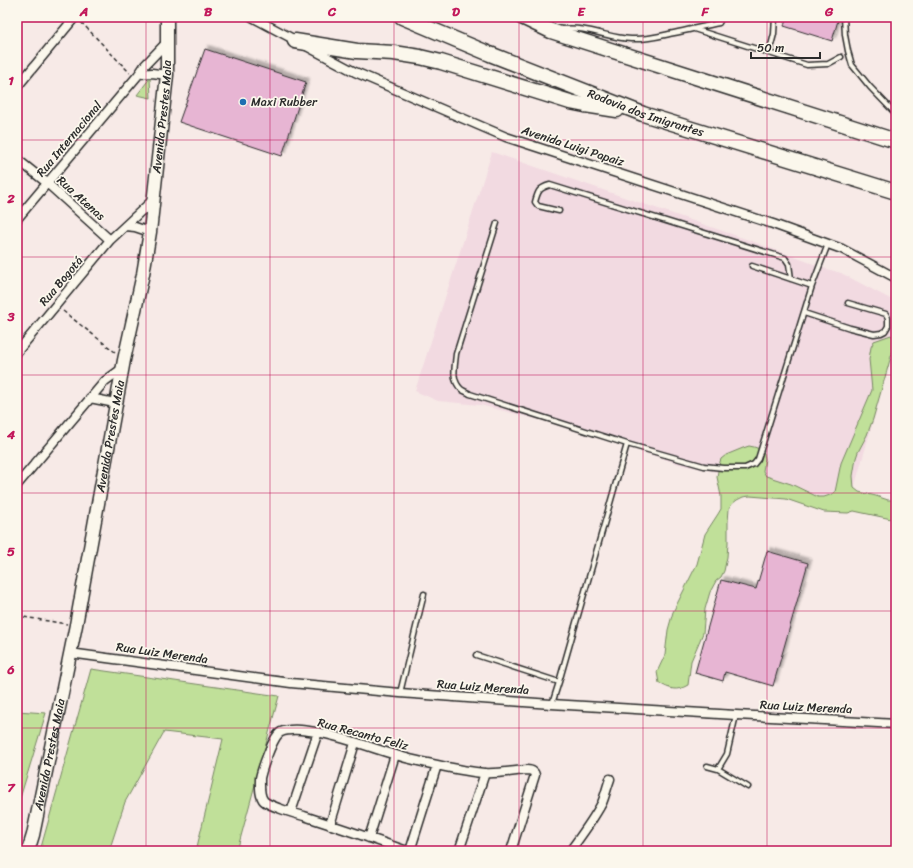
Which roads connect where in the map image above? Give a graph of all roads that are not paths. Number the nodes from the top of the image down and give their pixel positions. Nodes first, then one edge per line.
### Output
1 (76, 17) edge
2 (168, 17) edge
3 (252, 17) edge
4 (402, 17) edge
5 (522, 17) edge
6 (722, 17) edge
7 (775, 17) edge
8 (844, 17) edge
9 (693, 29) junction
10 (551, 31) junction
11 (295, 41) junction
12 (167, 42) junction
13 (769, 53) junction
14 (841, 57) dead end
15 (167, 75) junction
16 (137, 76) junction
17 (17, 87) edge
18 (644, 114) junction
19 (896, 114) edge
20 (896, 141) edge
21 (17, 159) edge
22 (48, 183) junction
23 (896, 192) edge
24 (154, 199) junction
25 (559, 211) dead end
26 (17, 219) edge
27 (497, 223) dead end
28 (125, 226) junction
29 (150, 232) junction
30 (110, 240) junction
31 (828, 244) junction
32 (752, 266) dead end
33 (896, 278) edge
34 (791, 279) junction
35 (812, 286) junction
36 (848, 303) dead end
37 (804, 312) junction
38 (17, 352) edge
39 (124, 364) junction
40 (90, 398) junction
41 (116, 404) junction
42 (627, 444) junction
43 (17, 486) edge
44 (424, 594) dead end
45 (70, 653) junction
46 (476, 655) dead end
47 (559, 682) junction
48 (400, 693) junction
49 (551, 704) junction
50 (736, 715) junction
51 (896, 724) edge
52 (318, 732) junction
53 (356, 743) junction
54 (395, 755) junction
55 (437, 765) junction
56 (707, 766) dead end
57 (718, 769) junction
58 (485, 774) junction
59 (610, 779) dead end
60 (748, 787) dead end
61 (291, 812) junction
62 (330, 825) junction
63 (370, 838) junction
64 (28, 851) edge
65 (409, 851) edge
66 (459, 851) edge
67 (511, 851) edge
68 (570, 851) edge

1 - 17 street
2 - 12 main road, Avenida Prestes Maia
3 - 11 street, Avenida Luigi Papaiz
4 - 18 highway, Rodovia dos Imigrantes
5 - 10 highway
6 - 9 lane
7 - 13 lane
8 - 19 lane
9 - 10 lane
9 - 13 lane
10 - 20 highway
11 - 18 highway
11 - 31 street, Avenida Luigi Papaiz
12 - 15 main road, Avenida Prestes Maia
12 - 16 street, Rua Internacional
13 - 14 lane
15 - 16 street
15 - 24 main road, Avenida Prestes Maia
16 - 22 street, Rua Internacional
18 - 23 highway, Rodovia dos Imigrantes
21 - 22 street, Rua Atenas
22 - 26 street, Rua Internacional
22 - 30 street, Rua Atenas
24 - 28 street, Rua Bogotá
24 - 29 main road, Avenida Prestes Maia
25 - 34 lane
27 - 42 lane
28 - 29 street
28 - 30 street, Rua Bogotá
29 - 39 main road, Avenida Prestes Maia
30 - 38 street, Rua Bogotá
31 - 33 street, Avenida Luigi Papaiz
31 - 35 lane
32 - 34 lane
34 - 35 lane
35 - 37 lane
36 - 37 lane
37 - 42 lane
39 - 40 street
39 - 41 main road, Avenida Prestes Maia
40 - 41 street
40 - 43 street
41 - 45 main road, Avenida Prestes Maia
42 - 47 lane
44 - 48 lane
45 - 48 street, Rua Luiz Merenda
45 - 64 main road, Avenida Prestes Maia
46 - 47 lane
47 - 49 lane
48 - 49 street, Rua Luiz Merenda
49 - 50 street, Rua Luiz Merenda
50 - 51 street, Rua Luiz Merenda
50 - 57 lane
52 - 53 street, Rua Recanto Feliz
52 - 61 street
52 - 61 street, Rua Recanto Feliz
53 - 54 street, Rua Recanto Feliz
53 - 62 street
54 - 55 street, Rua Recanto Feliz
54 - 63 street
55 - 58 street, Rua Recanto Feliz
55 - 65 street
56 - 57 lane
57 - 60 lane
58 - 66 street
58 - 67 street, Rua Recanto Feliz
59 - 68 street
61 - 62 street, Rua Recanto Feliz
62 - 63 street, Rua Recanto Feliz
63 - 65 street, Rua Recanto Feliz

